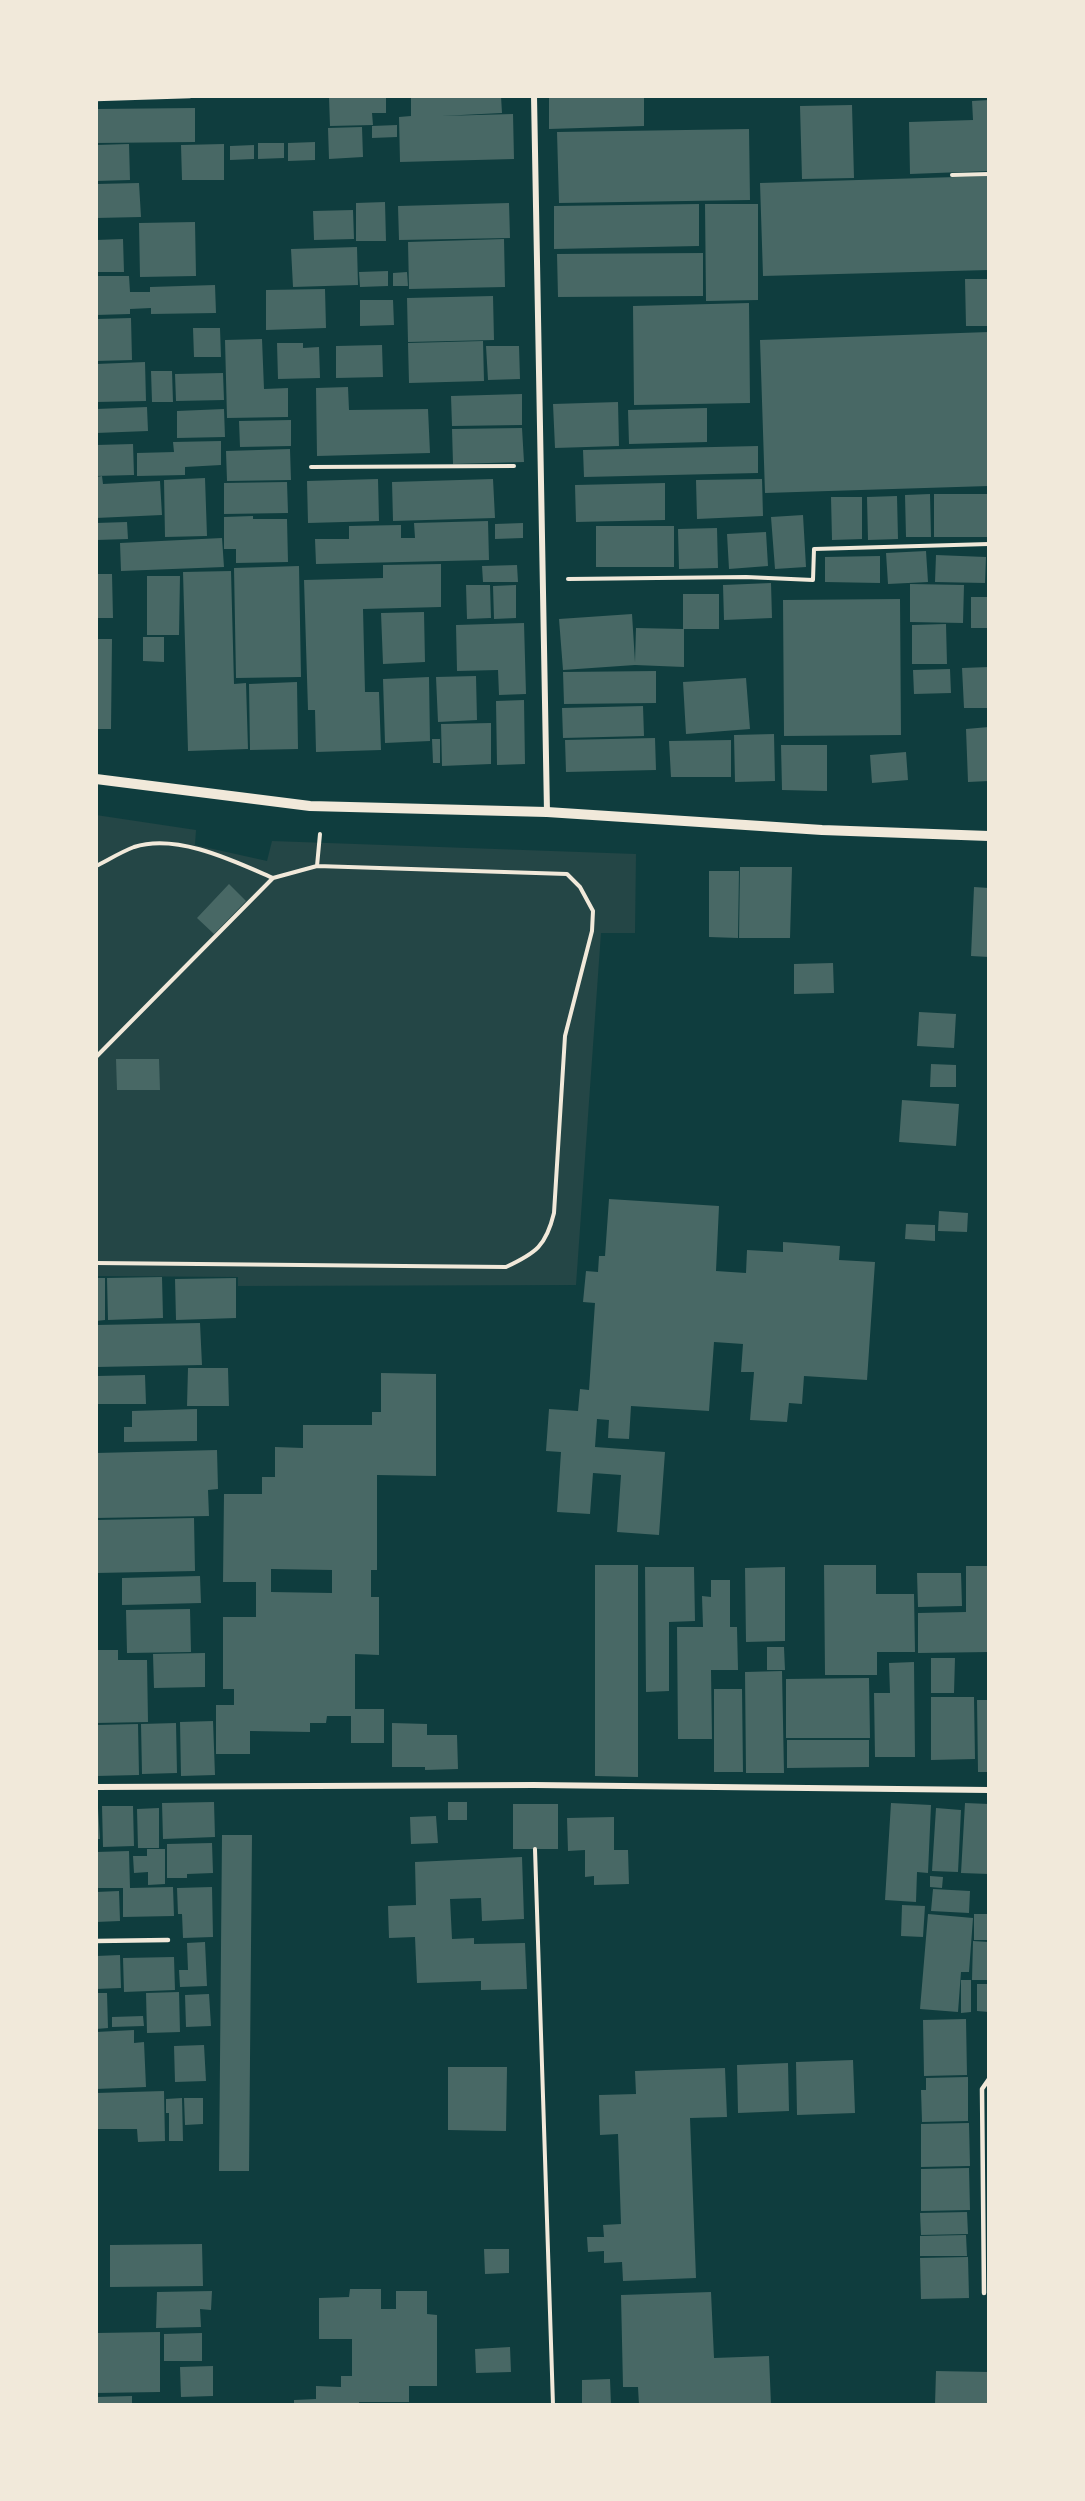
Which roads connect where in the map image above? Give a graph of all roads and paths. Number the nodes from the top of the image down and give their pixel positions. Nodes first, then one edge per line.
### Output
1 (190, 96) edge
2 (534, 96) edge
3 (96, 99) edge
4 (989, 174) edge
5 (952, 175) dead end
6 (540, 465) junction
7 (311, 467) dead end
8 (989, 544) edge
9 (543, 579) junction
10 (96, 779) edge
11 (547, 812) junction
12 (989, 836) edge
13 (96, 866) edge
14 (273, 879) junction
15 (96, 1057) edge
16 (96, 1263) edge
17 (96, 1787) edge
18 (989, 1790) edge
19 (535, 1849) dead end
20 (168, 1940) dead end
21 (96, 1941) edge
22 (989, 2079) edge
23 (984, 2293) dead end
24 (553, 2405) edge

1 - 3 lane
2 - 6 street
4 - 5 path
6 - 7 path
6 - 9 street
8 - 9 path
9 - 11 street
10 - 11 street
11 - 12 street
13 - 14 path
14 - 15 path
14 - 16 path
17 - 18 street
19 - 24 path
20 - 21 lane
22 - 23 lane

